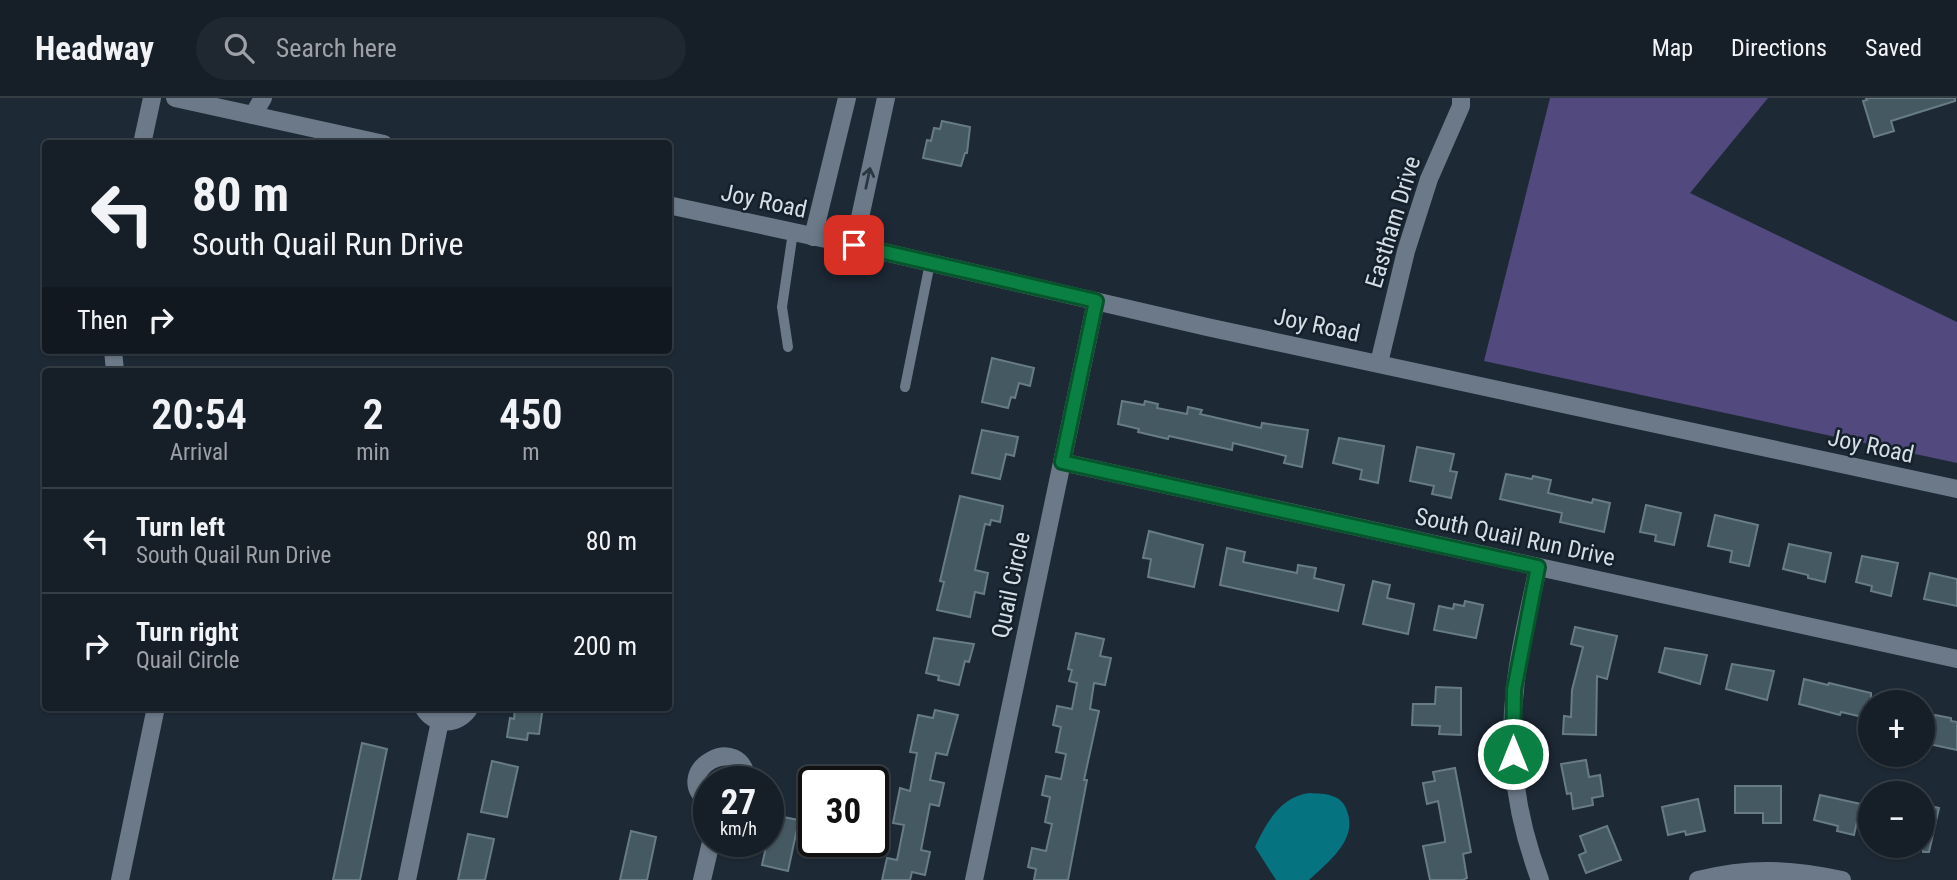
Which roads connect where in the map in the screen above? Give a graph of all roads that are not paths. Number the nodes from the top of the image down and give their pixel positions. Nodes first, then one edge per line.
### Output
1 (152, 98) edge
2 (175, 98) edge
3 (263, 98) edge
4 (848, 98) edge
5 (886, 98) edge
6 (1461, 98) edge
7 (252, 106) edge
8 (143, 140) edge
9 (370, 140) edge
10 (672, 206) edge
11 (793, 232) junction
12 (813, 237) junction
13 (854, 245) junction
14 (930, 263) junction
15 (1096, 301) junction
16 (788, 347) dead end
17 (1379, 363) junction
18 (905, 387) dead end
19 (1062, 462) junction
20 (1957, 489) edge
21 (1538, 567) junction
22 (1957, 659) edge
23 (155, 711) edge
24 (427, 711) edge
25 (467, 711) edge
26 (440, 722) junction
27 (703, 766) edge
28 (742, 766) edge
29 (707, 857) edge
30 (120, 880) edge
31 (408, 880) edge
32 (702, 880) edge
33 (974, 880) edge
34 (1540, 880) edge
35 (1698, 880) edge
36 (1842, 880) edge

1 - 8 street
2 - 7 street
3 - 7 street
4 - 12 street
13 -> 5 street
6 - 17 street, Eastham Drive
7 - 9 street
10 - 11 street, Joy Road
11 - 12 street, Joy Road
11 - 16 lane
12 - 13 street, Joy Road
13 - 14 street, Joy Road
14 - 15 street, Joy Road
14 - 18 lane
15 - 17 street, Joy Road
15 - 19 street, Quail Circle
17 - 20 street, Joy Road
19 - 21 street, South Quail Run Drive
19 - 33 street, Quail Circle
21 - 22 street, South Quail Run Drive
21 - 34 street
23 - 30 street
24 - 26 street
25 - 26 street
26 - 31 street
27 - 28 street
29 - 32 street
35 - 36 street

